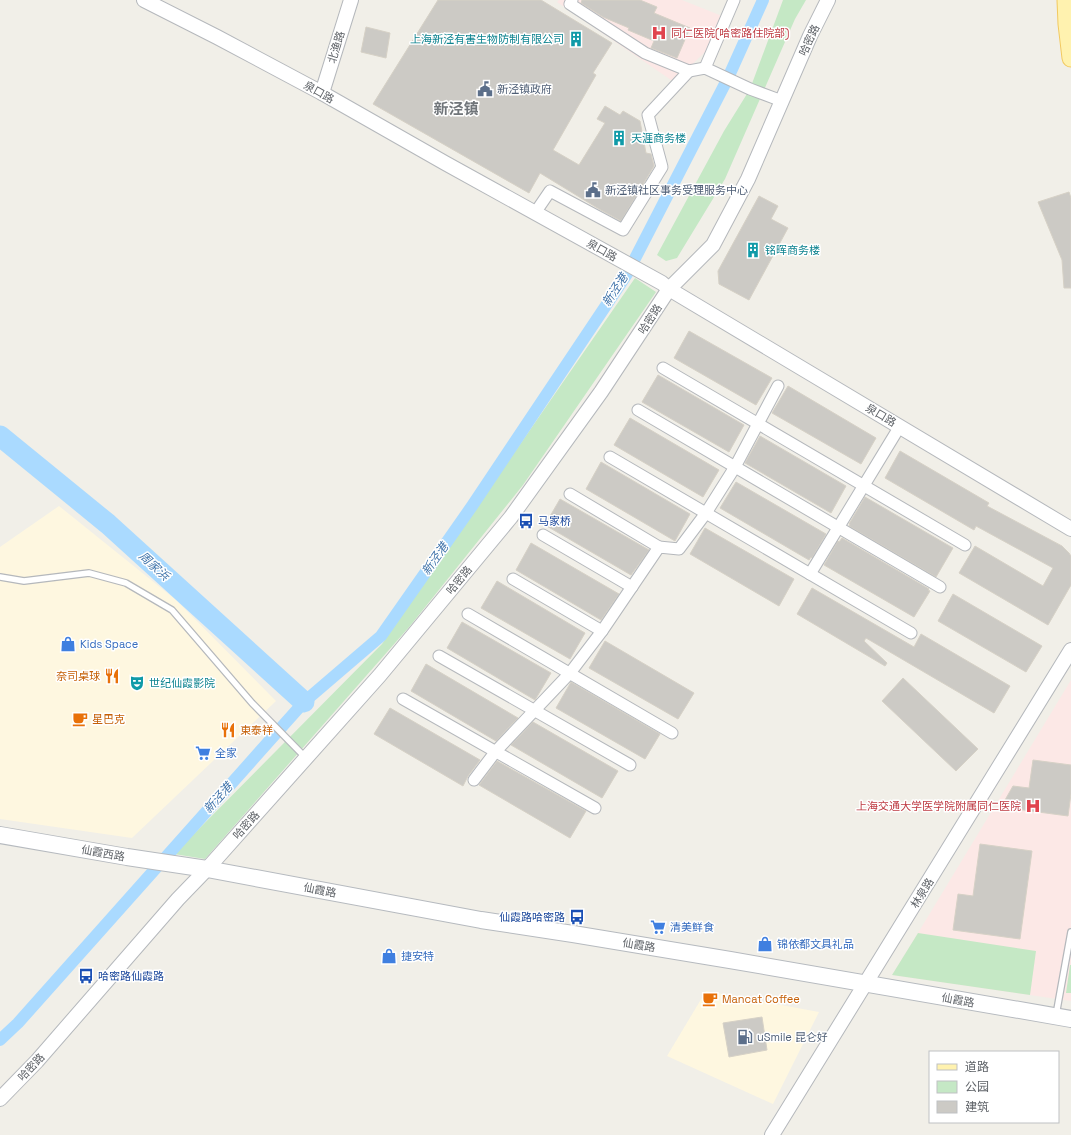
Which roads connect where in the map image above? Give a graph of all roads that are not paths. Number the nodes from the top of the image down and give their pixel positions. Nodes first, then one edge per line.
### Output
1 (144, 0) edge
2 (350, 0) edge
3 (572, 0) edge
4 (734, 0) edge
5 (828, 0) edge
6 (1066, 0) edge
7 (1071, 58) edge
8 (705, 68) junction
9 (689, 71) junction
10 (322, 93) junction
11 (782, 101) junction
12 (535, 213) junction
13 (665, 286) junction
14 (663, 368) dead end
15 (778, 386) dead end
16 (638, 410) dead end
17 (757, 424) junction
18 (900, 426) junction
19 (610, 456) dead end
20 (735, 467) junction
21 (863, 486) junction
22 (570, 494) dead end
23 (706, 513) junction
24 (838, 527) junction
25 (1071, 529) edge
26 (543, 535) dead end
27 (965, 545) dead end
28 (659, 547) junction
29 (810, 574) junction
30 (0, 577) edge
31 (513, 578) dead end
32 (632, 587) junction
33 (940, 587) dead end
34 (468, 614) dead end
35 (602, 631) junction
36 (911, 633) dead end
37 (1071, 650) edge
38 (439, 656) dead end
39 (570, 673) junction
40 (403, 699) dead end
41 (534, 710) junction
42 (672, 733) dead end
43 (496, 751) junction
44 (306, 758) junction
45 (630, 765) dead end
46 (474, 780) dead end
47 (595, 808) dead end
48 (0, 835) edge
49 (207, 869) junction
50 (1071, 932) edge
51 (866, 984) junction
52 (1064, 1018) edge
53 (0, 1099) edge
54 (772, 1135) edge

1 - 10 street, 泉口路
2 - 10 street, 北渔路
3 - 9 street
4 - 8 street
5 - 11 street, 哈密路
6 - 7 main road
8 - 9 street
8 - 11 street
9 - 12 street
10 - 12 street, 泉口路
11 - 13 street, 哈密路
12 - 13 street, 泉口路
13 - 18 street, 泉口路
13 - 44 street, 哈密路
14 - 17 street
15 - 17 street
16 - 20 street
17 - 20 street
17 - 21 street
18 - 21 street
18 - 25 street, 泉口路
19 - 23 street
20 - 23 street
20 - 24 street
21 - 24 street
21 - 27 street
22 - 28 street
23 - 28 street
23 - 29 street
24 - 29 street
24 - 33 street
26 - 32 street
28 - 32 street
29 - 36 street
30 - 44 lane
31 - 35 street
32 - 35 street
34 - 39 street
35 - 39 street
37 - 51 street, 林泉路
38 - 41 street
39 - 41 street
39 - 42 street
40 - 43 street
41 - 43 street
41 - 45 street
43 - 46 street
43 - 47 street
44 - 49 street, 哈密路
48 - 49 main road, 仙霞西路
49 - 51 main road, 仙霞路
49 - 53 street, 哈密路
50 - 52 lane
51 - 52 main road, 仙霞路
51 - 54 street, 林泉路

